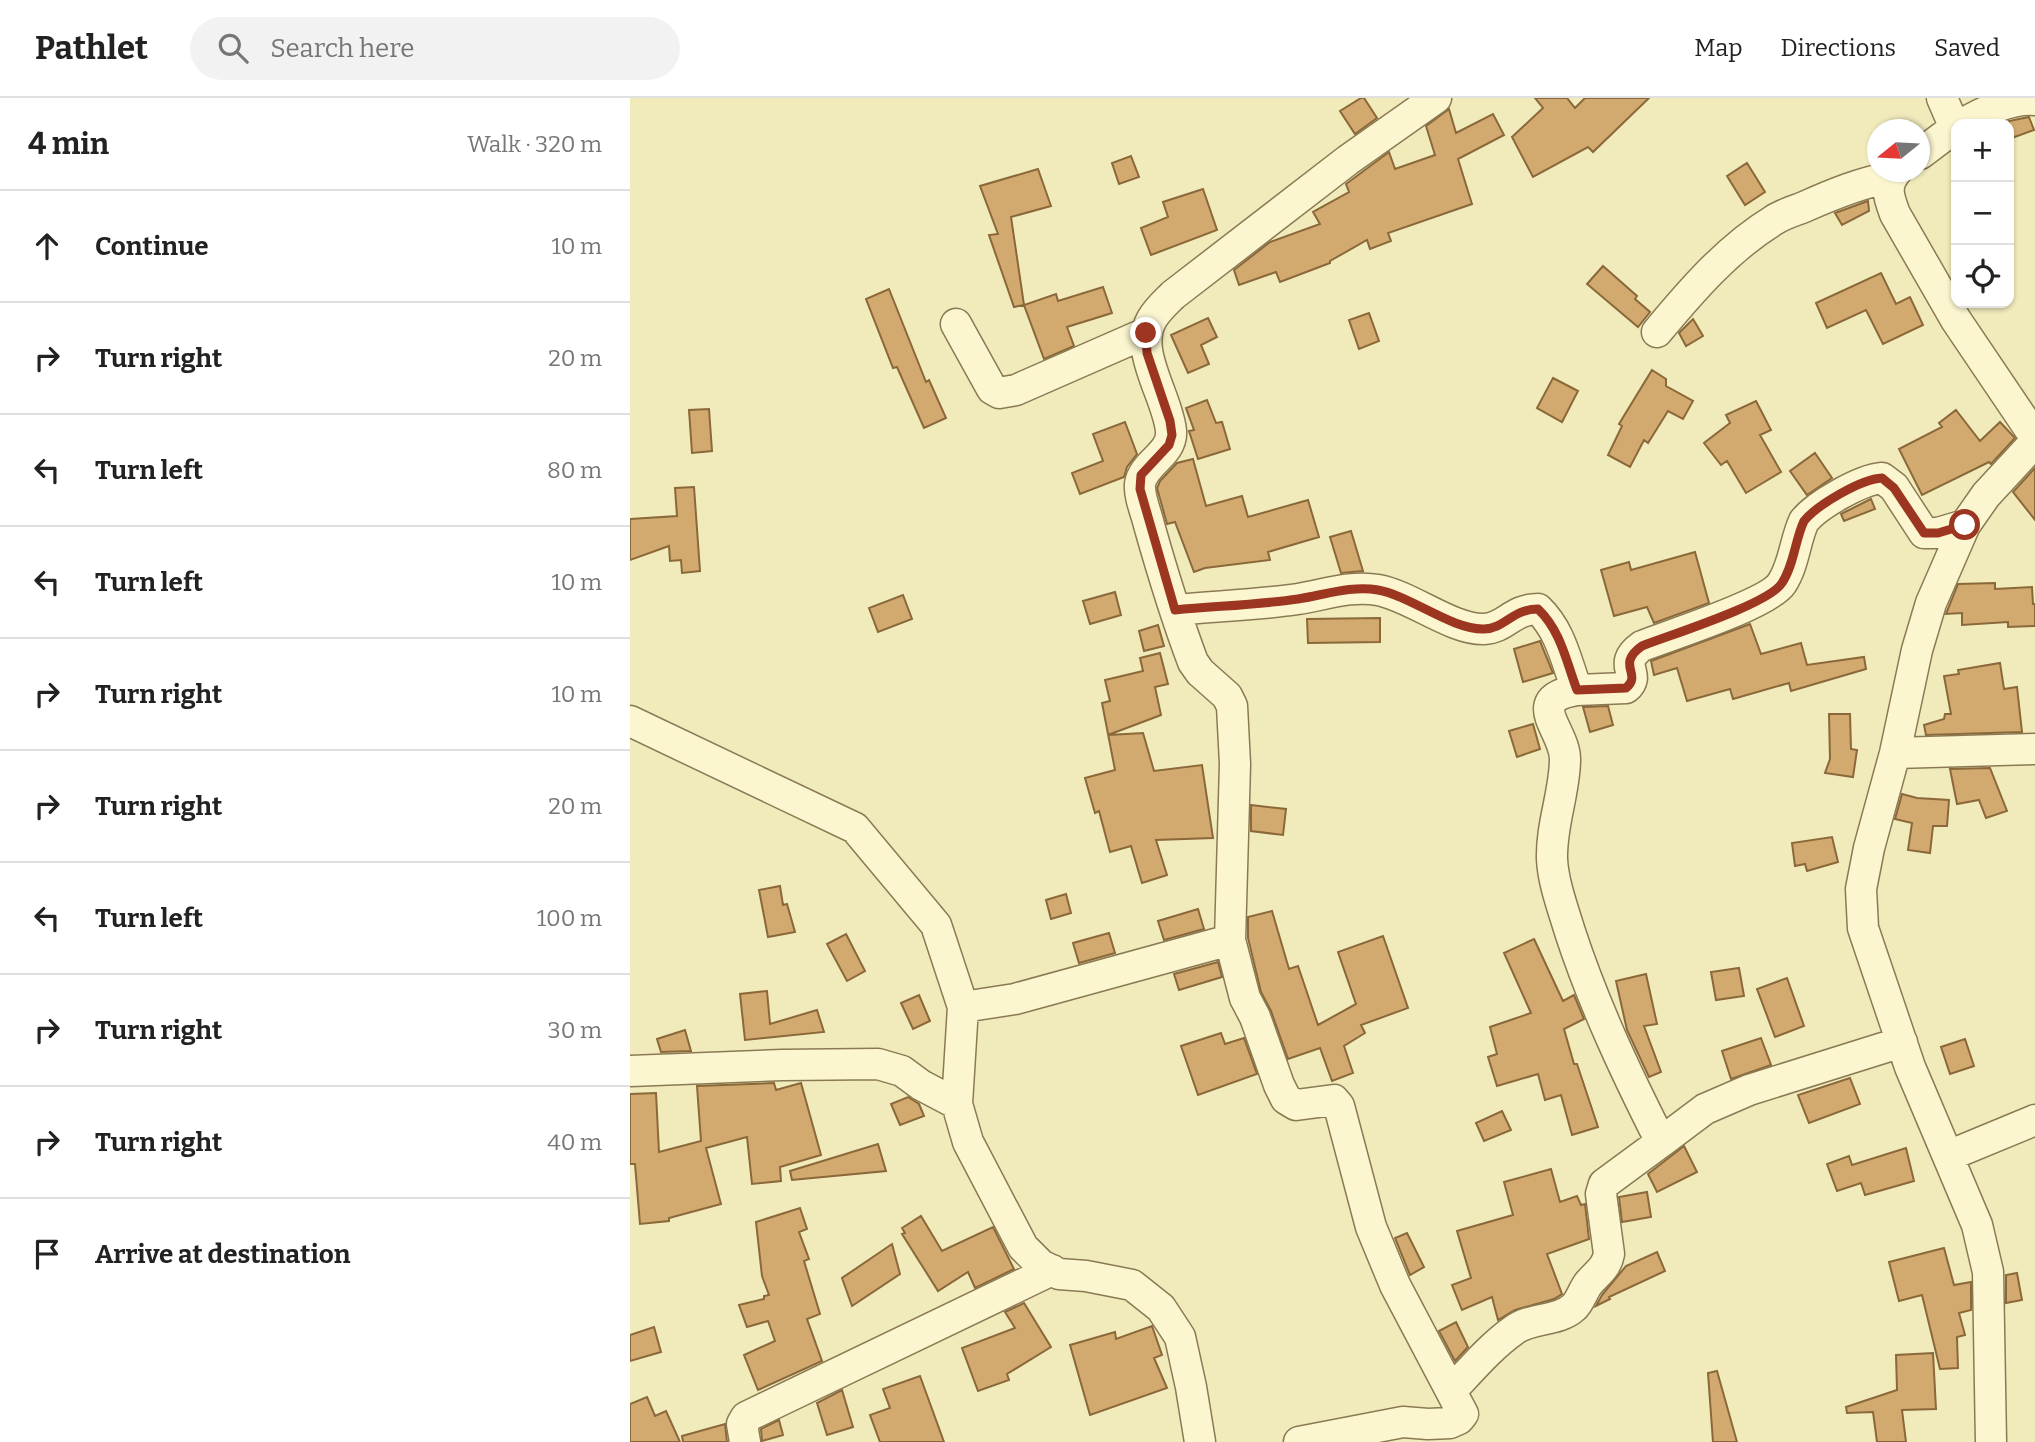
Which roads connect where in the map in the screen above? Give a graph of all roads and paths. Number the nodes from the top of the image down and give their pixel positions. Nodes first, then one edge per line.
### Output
1 (1436, 98) edge
2 (1942, 98) edge
3 (2035, 100) edge
4 (1952, 119) edge
5 (1971, 119) edge
6 (1951, 131) edge
7 (1930, 146) edge
8 (1867, 182) edge
9 (1890, 182) edge
10 (956, 324) dead end
11 (1657, 332) dead end
12 (1146, 333) junction
13 (2035, 439) edge
14 (1965, 525) junction
15 (1175, 610) junction
16 (1577, 690) junction
17 (630, 721) edge
18 (2035, 749) edge
19 (1895, 753) junction
20 (1230, 940) junction
21 (962, 1007) junction
22 (1902, 1042) junction
23 (630, 1071) edge
24 (957, 1104) junction
25 (2035, 1120) edge
26 (1661, 1142) junction
27 (1948, 1156) junction
28 (1052, 1270) junction
29 (1451, 1391) junction
30 (744, 1442) edge
31 (1200, 1442) edge
32 (1299, 1442) edge
33 (1991, 1442) edge

1 - 12 street
2 - 4 street
3 - 5 street
6 - 7 street
8 - 11 street
9 - 13 street
10 - 12 street
12 - 15 street
13 - 14 street
14 - 16 street
14 - 19 street
15 - 16 street
15 - 20 street
16 - 26 street
17 - 21 street
18 - 19 street
19 - 22 street
20 - 21 street
20 - 29 street
21 - 24 street
22 - 26 street
22 - 27 street
23 - 24 street
24 - 28 street
25 - 27 street
26 - 29 street
27 - 33 street
28 - 30 street
28 - 31 street
29 - 32 street

